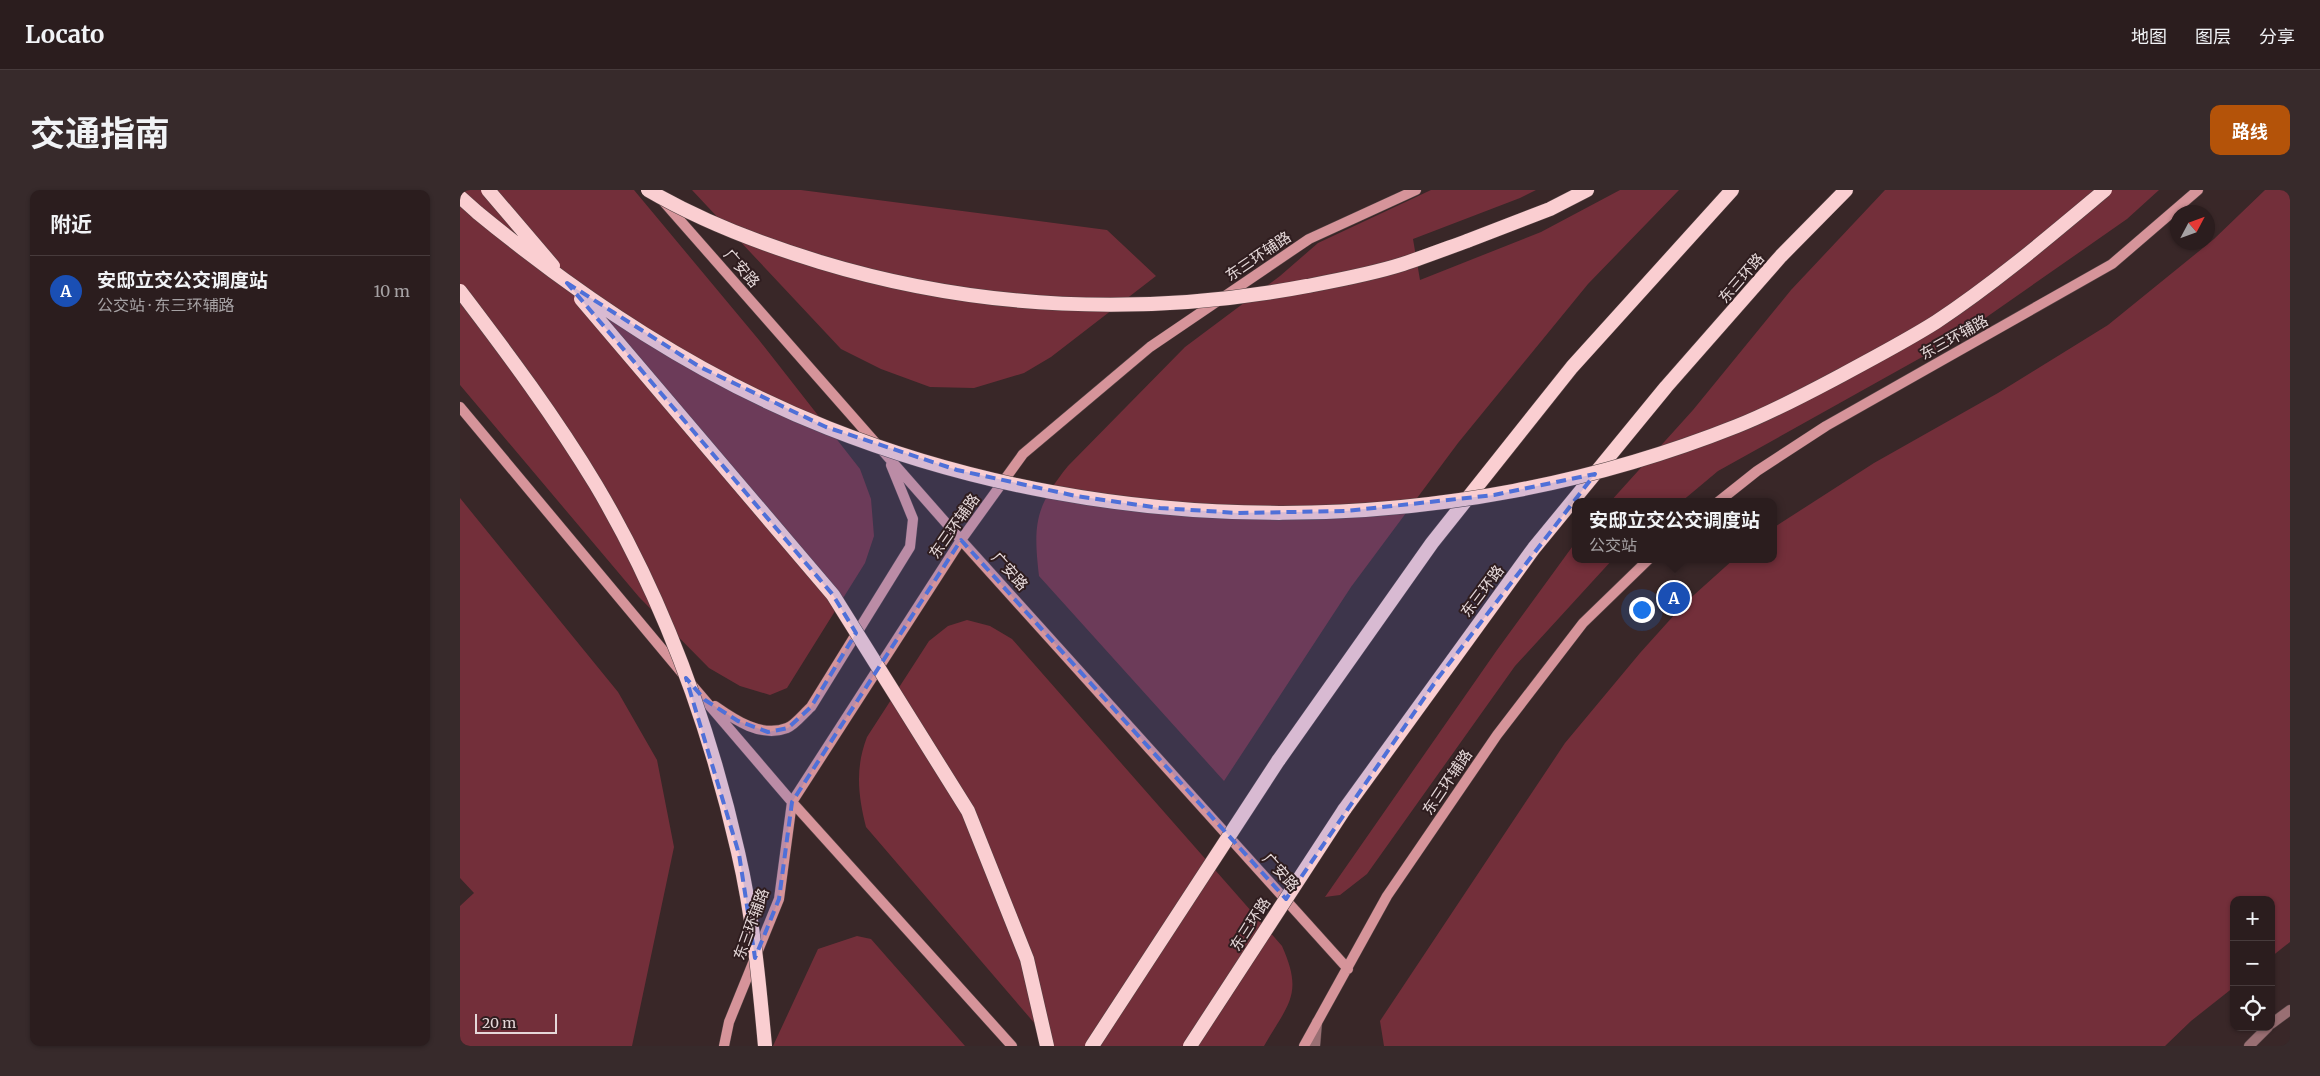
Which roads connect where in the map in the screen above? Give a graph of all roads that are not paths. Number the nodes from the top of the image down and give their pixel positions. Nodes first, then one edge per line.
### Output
1 (488, 190) edge
2 (648, 190) edge
3 (653, 190) edge
4 (1416, 190) edge
5 (1586, 190) edge
6 (1732, 190) edge
7 (1846, 190) edge
8 (2105, 190) edge
9 (2198, 190) edge
10 (460, 197) edge
11 (460, 291) edge
12 (460, 407) edge
13 (886, 454) junction
14 (1575, 498) edge
15 (1723, 498) edge
16 (1572, 502) edge
17 (961, 540) junction
18 (1645, 563) edge
19 (705, 700) junction
20 (792, 802) junction
21 (1348, 969) junction
22 (2290, 1010) edge
23 (2275, 1021) edge
24 (1317, 1022) junction
25 (2264, 1031) edge
26 (724, 1046) edge
27 (765, 1046) edge
28 (1012, 1046) edge
29 (1047, 1046) edge
30 (1092, 1046) edge
31 (1190, 1046) edge
32 (1304, 1046) edge
33 (1315, 1046) edge
34 (2249, 1046) edge

1 - 29 highway, bridge
2 - 5 highway, bridge
3 - 13 main road, 广安路
4 - 17 main road, 东三环辅路
6 - 30 highway, bridge
7 - 14 highway, 东三环路, bridge
8 - 10 highway, bridge
9 - 15 main road, 东三环辅路
11 - 27 highway, bridge
12 - 19 main road
13 - 17 main road, 广安路
13 - 19 main road
16 - 31 highway, 东三环路, bridge
17 - 20 main road, 东三环辅路
17 - 21 main road, 广安路
18 - 21 main road, 东三环辅路
19 - 20 main road
20 - 26 main road, 东三环辅路
20 - 28 main road
21 - 24 main road, 东三环辅路
22 - 23 street
24 - 32 main road, 东三环辅路
24 - 33 street
25 - 34 street

